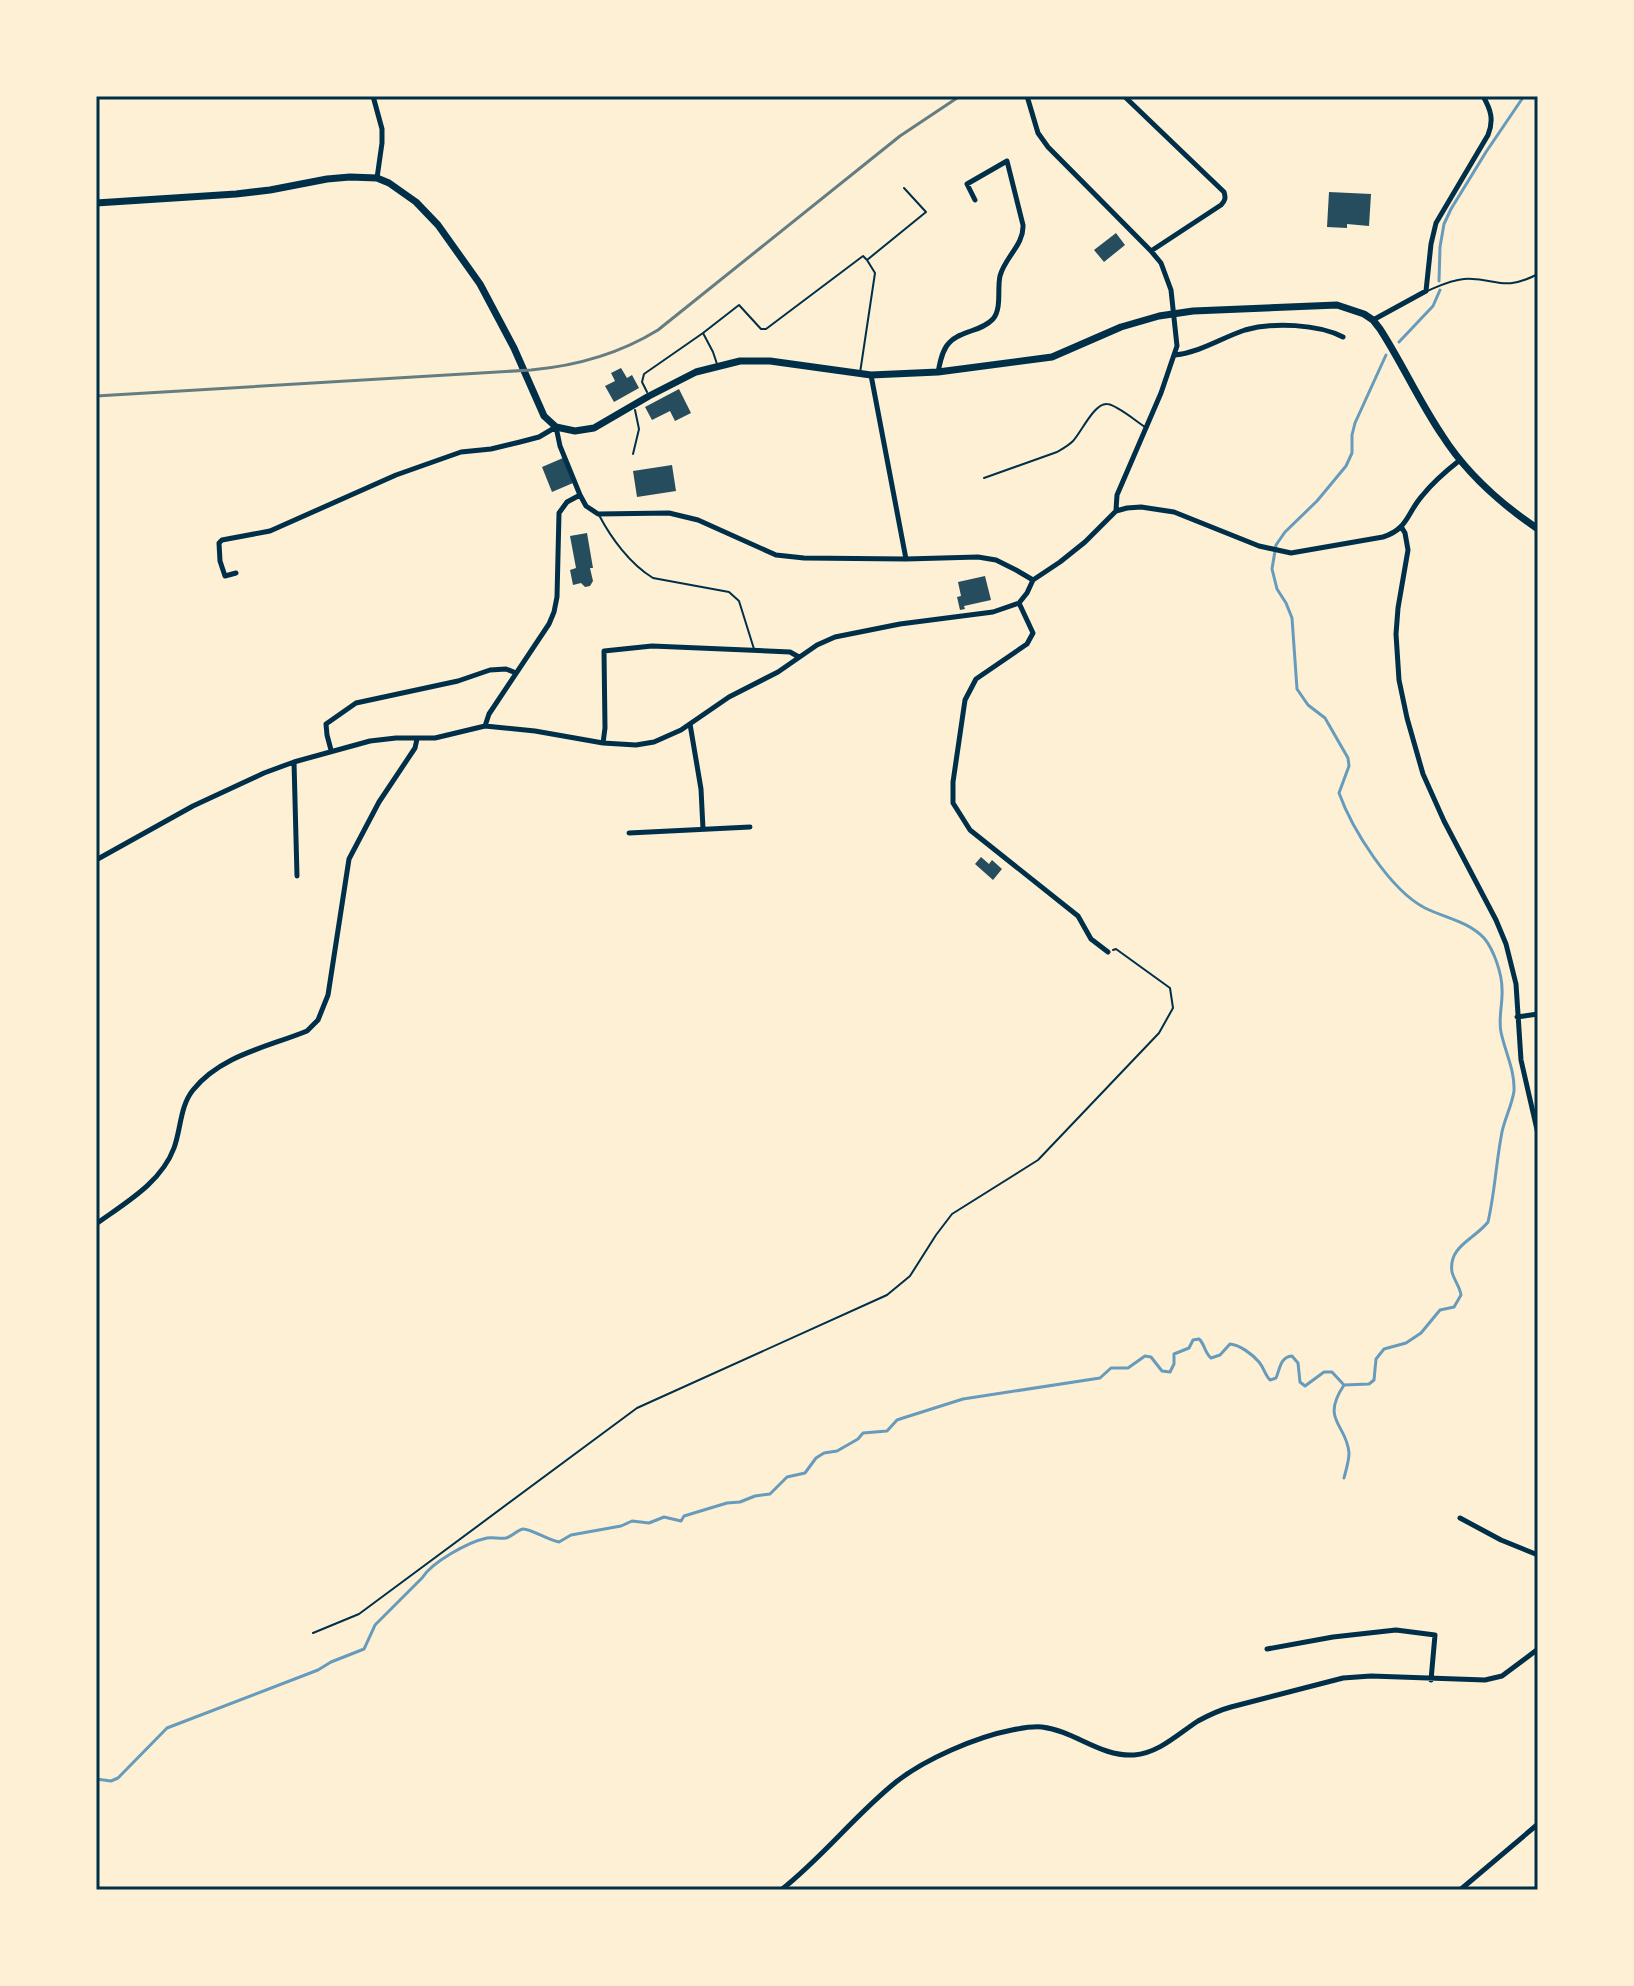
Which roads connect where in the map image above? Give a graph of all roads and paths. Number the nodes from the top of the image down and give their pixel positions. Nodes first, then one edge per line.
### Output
1 (373, 96) edge
2 (1027, 96) edge
3 (1124, 96) edge
4 (1483, 96) edge
5 (377, 178) junction
6 (904, 188) dead end
7 (975, 200) dead end
8 (96, 203) edge
9 (1151, 251) junction
10 (867, 260) junction
11 (1538, 274) edge
12 (1426, 291) junction
13 (1173, 313) junction
14 (1373, 320) junction
15 (703, 333) junction
16 (1343, 337) dead end
17 (1175, 355) junction
18 (717, 366) junction
19 (938, 372) junction
20 (860, 374) junction
21 (871, 375) junction
22 (649, 396) junction
23 (634, 404) junction
24 (556, 427) junction
25 (1146, 428) junction
26 (633, 454) dead end
27 (1460, 460) junction
28 (984, 478) dead end
29 (580, 495) junction
30 (1116, 511) junction
31 (598, 514) junction
32 (1402, 528) junction
33 (1538, 529) edge
34 (906, 559) junction
35 (236, 573) dead end
36 (1033, 580) junction
37 (1019, 603) junction
38 (754, 649) junction
39 (799, 657) junction
40 (516, 673) junction
41 (690, 724) junction
42 (485, 726) junction
43 (417, 739) junction
44 (603, 743) junction
45 (331, 750) junction
46 (294, 762) junction
47 (750, 827) dead end
48 (703, 829) junction
49 (629, 833) dead end
50 (96, 860) edge
51 (297, 876) dead end
52 (1108, 952) joint
53 (1538, 1014) edge
54 (1517, 1017) junction
55 (1538, 1134) edge
56 (96, 1224) edge
57 (1460, 1518) dead end
58 (1538, 1555) edge
59 (313, 1633) dead end
60 (1267, 1649) dead end
61 (1538, 1649) edge
62 (1431, 1680) junction
63 (1538, 1824) edge
64 (781, 1890) edge
65 (1460, 1890) edge

1 - 5 street
2 - 9 street
3 - 9 street
4 - 12 street
5 - 8 main road
5 - 24 main road
6 - 10 lane
7 - 19 street
9 - 13 street
10 - 15 lane
10 - 20 lane
11 - 12 lane
12 - 14 street
13 - 14 main road
13 - 17 street
13 - 19 main road
14 - 27 main road
15 - 18 lane
15 - 22 lane
16 - 17 street
17 - 25 street
18 - 20 main road
18 - 22 main road
19 - 21 main road
20 - 21 main road
21 - 34 street
22 - 23 main road
23 - 24 main road
23 - 26 lane
24 - 29 street
24 - 35 street
25 - 28 lane
25 - 30 street
27 - 32 street
27 - 33 main road
29 - 31 street
29 - 40 street
30 - 32 street
30 - 36 street
31 - 34 street
31 - 38 lane
32 - 54 street
34 - 36 street
36 - 37 street
37 - 39 street
37 - 52 street
38 - 39 street
38 - 44 street
39 - 41 street
40 - 42 street
40 - 45 street
41 - 44 street
41 - 48 street
42 - 43 street
42 - 44 street
43 - 45 street
43 - 56 street
45 - 46 street
46 - 50 street
46 - 51 street
47 - 48 street
48 - 49 street
52 - 59 path
53 - 54 street
54 - 55 street
57 - 58 street
60 - 62 street
61 - 62 street
62 - 64 street
63 - 65 street

